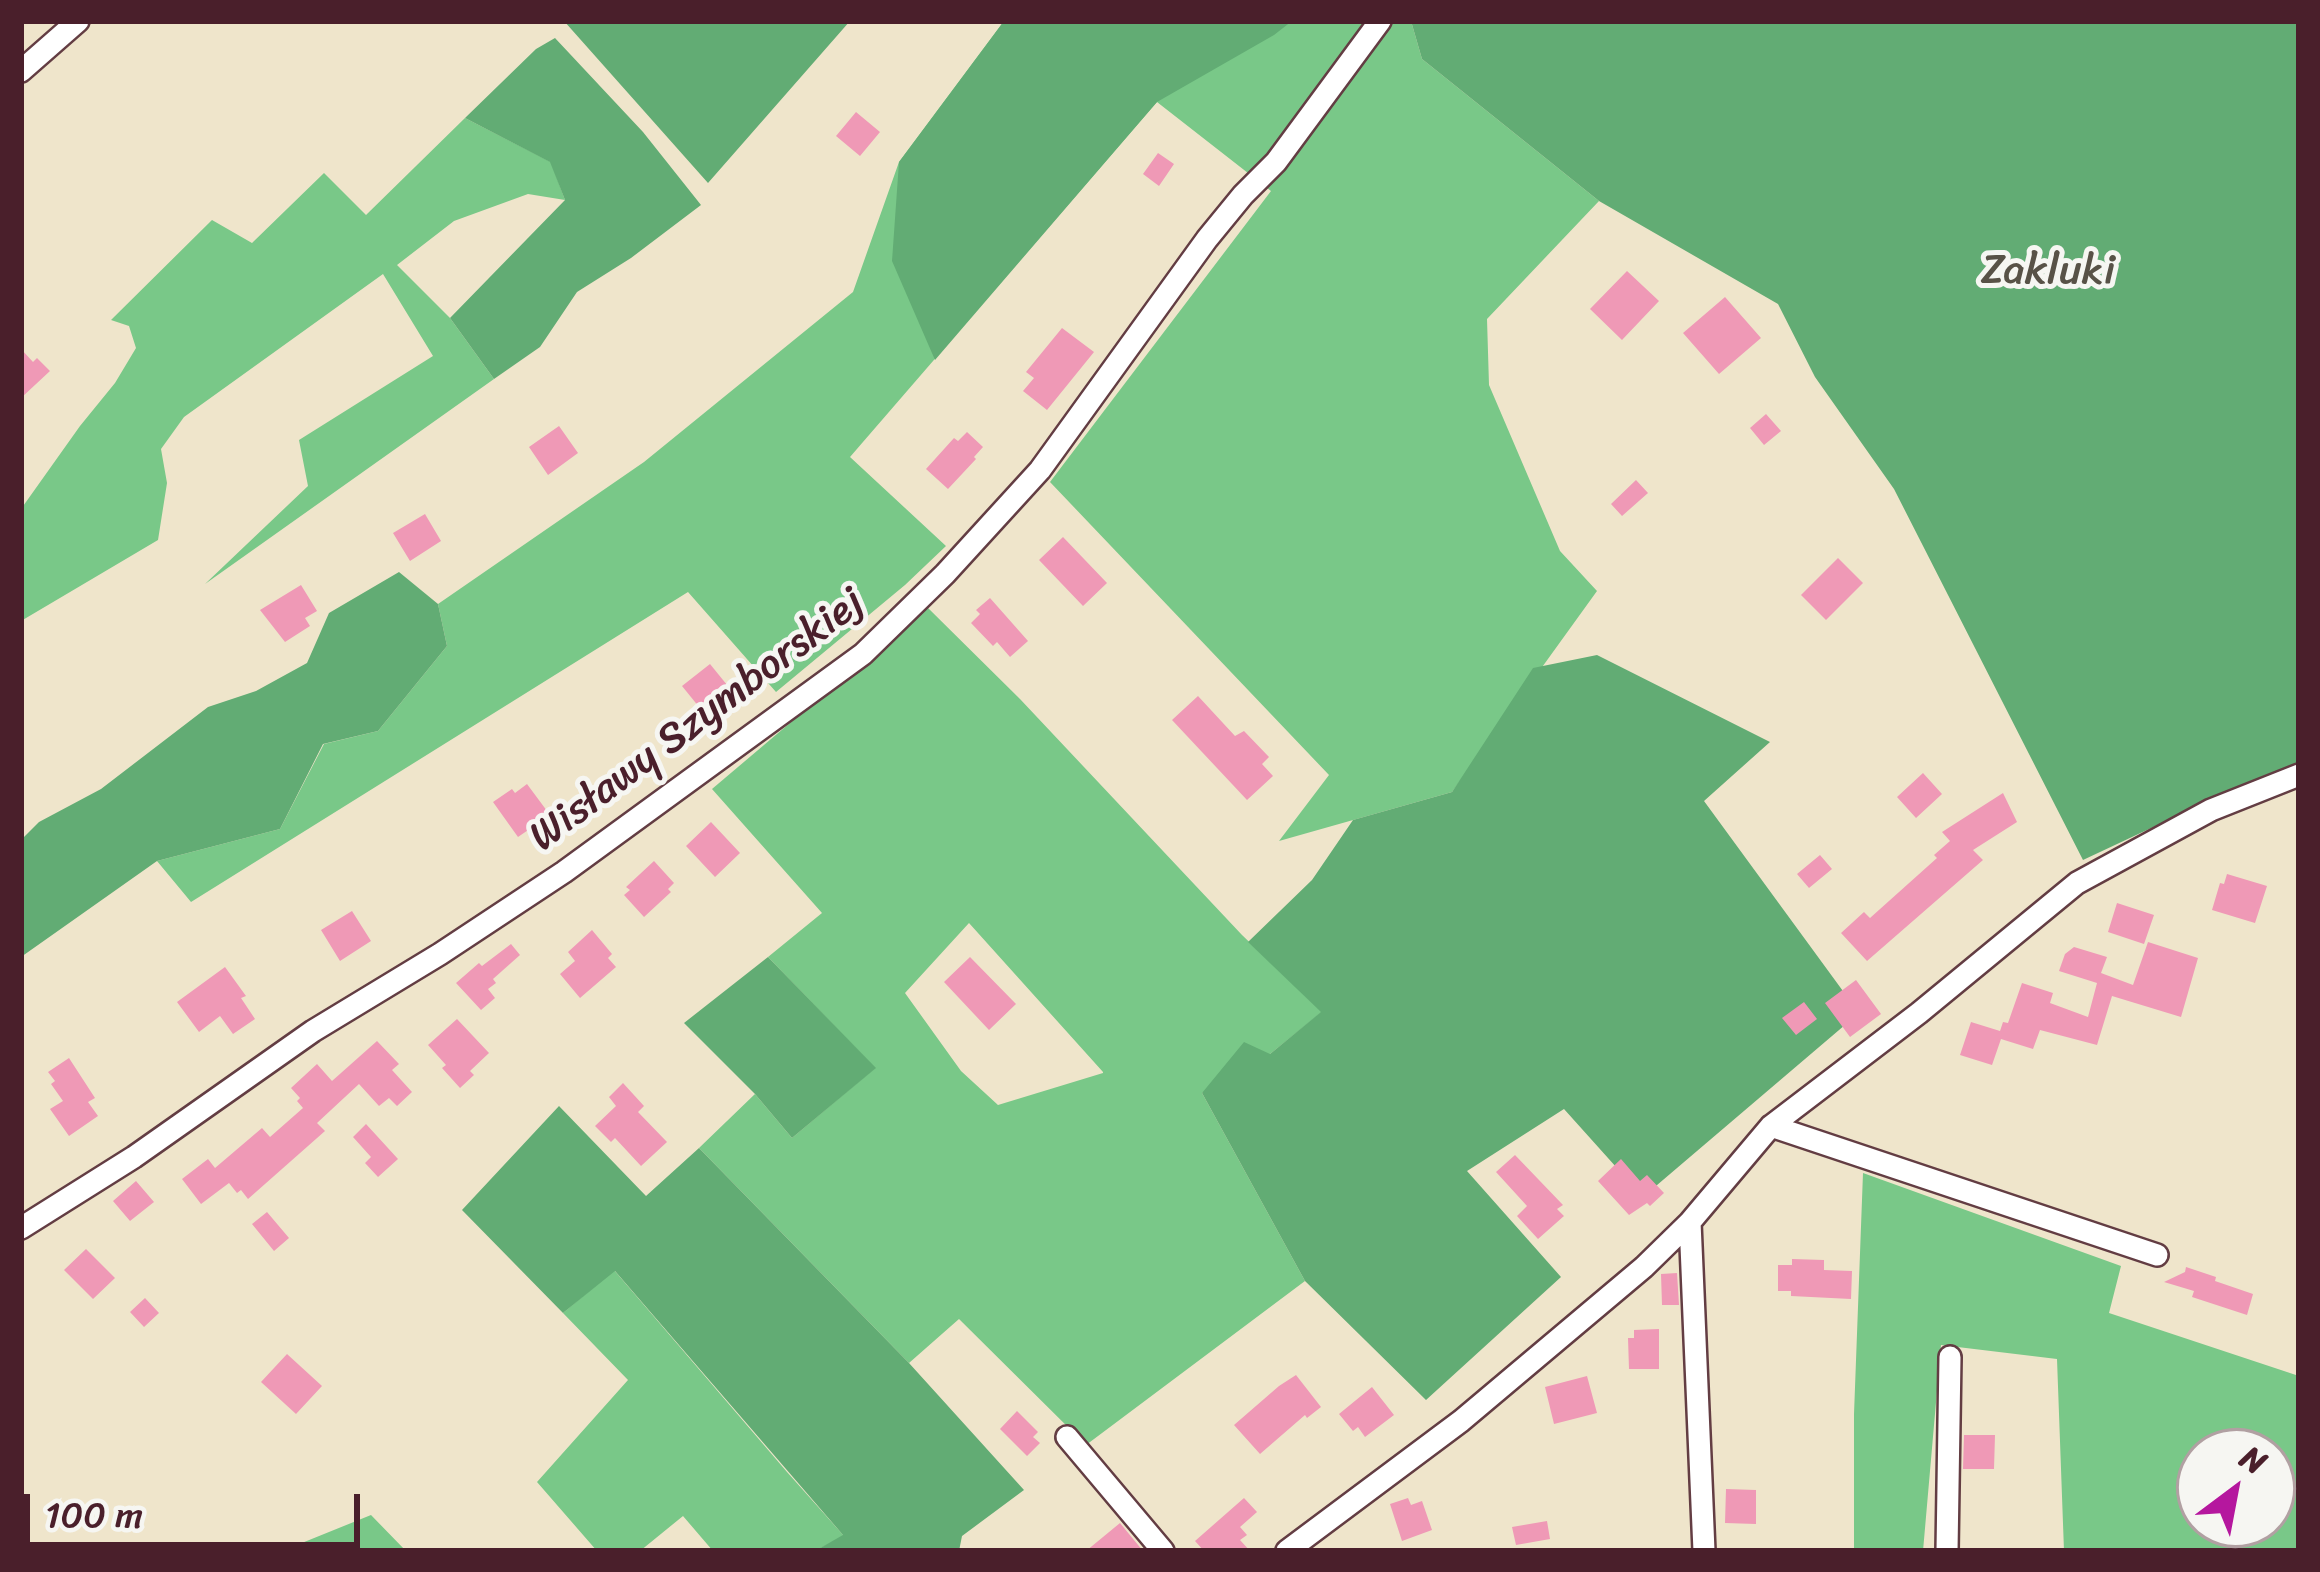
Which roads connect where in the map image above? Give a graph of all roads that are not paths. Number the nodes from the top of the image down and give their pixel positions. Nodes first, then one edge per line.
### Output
1 (78, 21) edge
2 (1381, 21) edge
3 (21, 71) edge
4 (2299, 775) edge
5 (1771, 1126) junction
6 (1690, 1222) junction
7 (21, 1228) edge
8 (2157, 1255) dead end
9 (1950, 1357) dead end
10 (1067, 1437) dead end
11 (1163, 1551) edge
12 (1287, 1551) edge
13 (1704, 1551) edge
14 (1947, 1551) edge

1 - 3 street
2 - 7 street, Wisławy Szymborskiej
4 - 5 street
5 - 6 street
5 - 8 street
6 - 12 street
6 - 13 street
9 - 14 street
10 - 11 street

